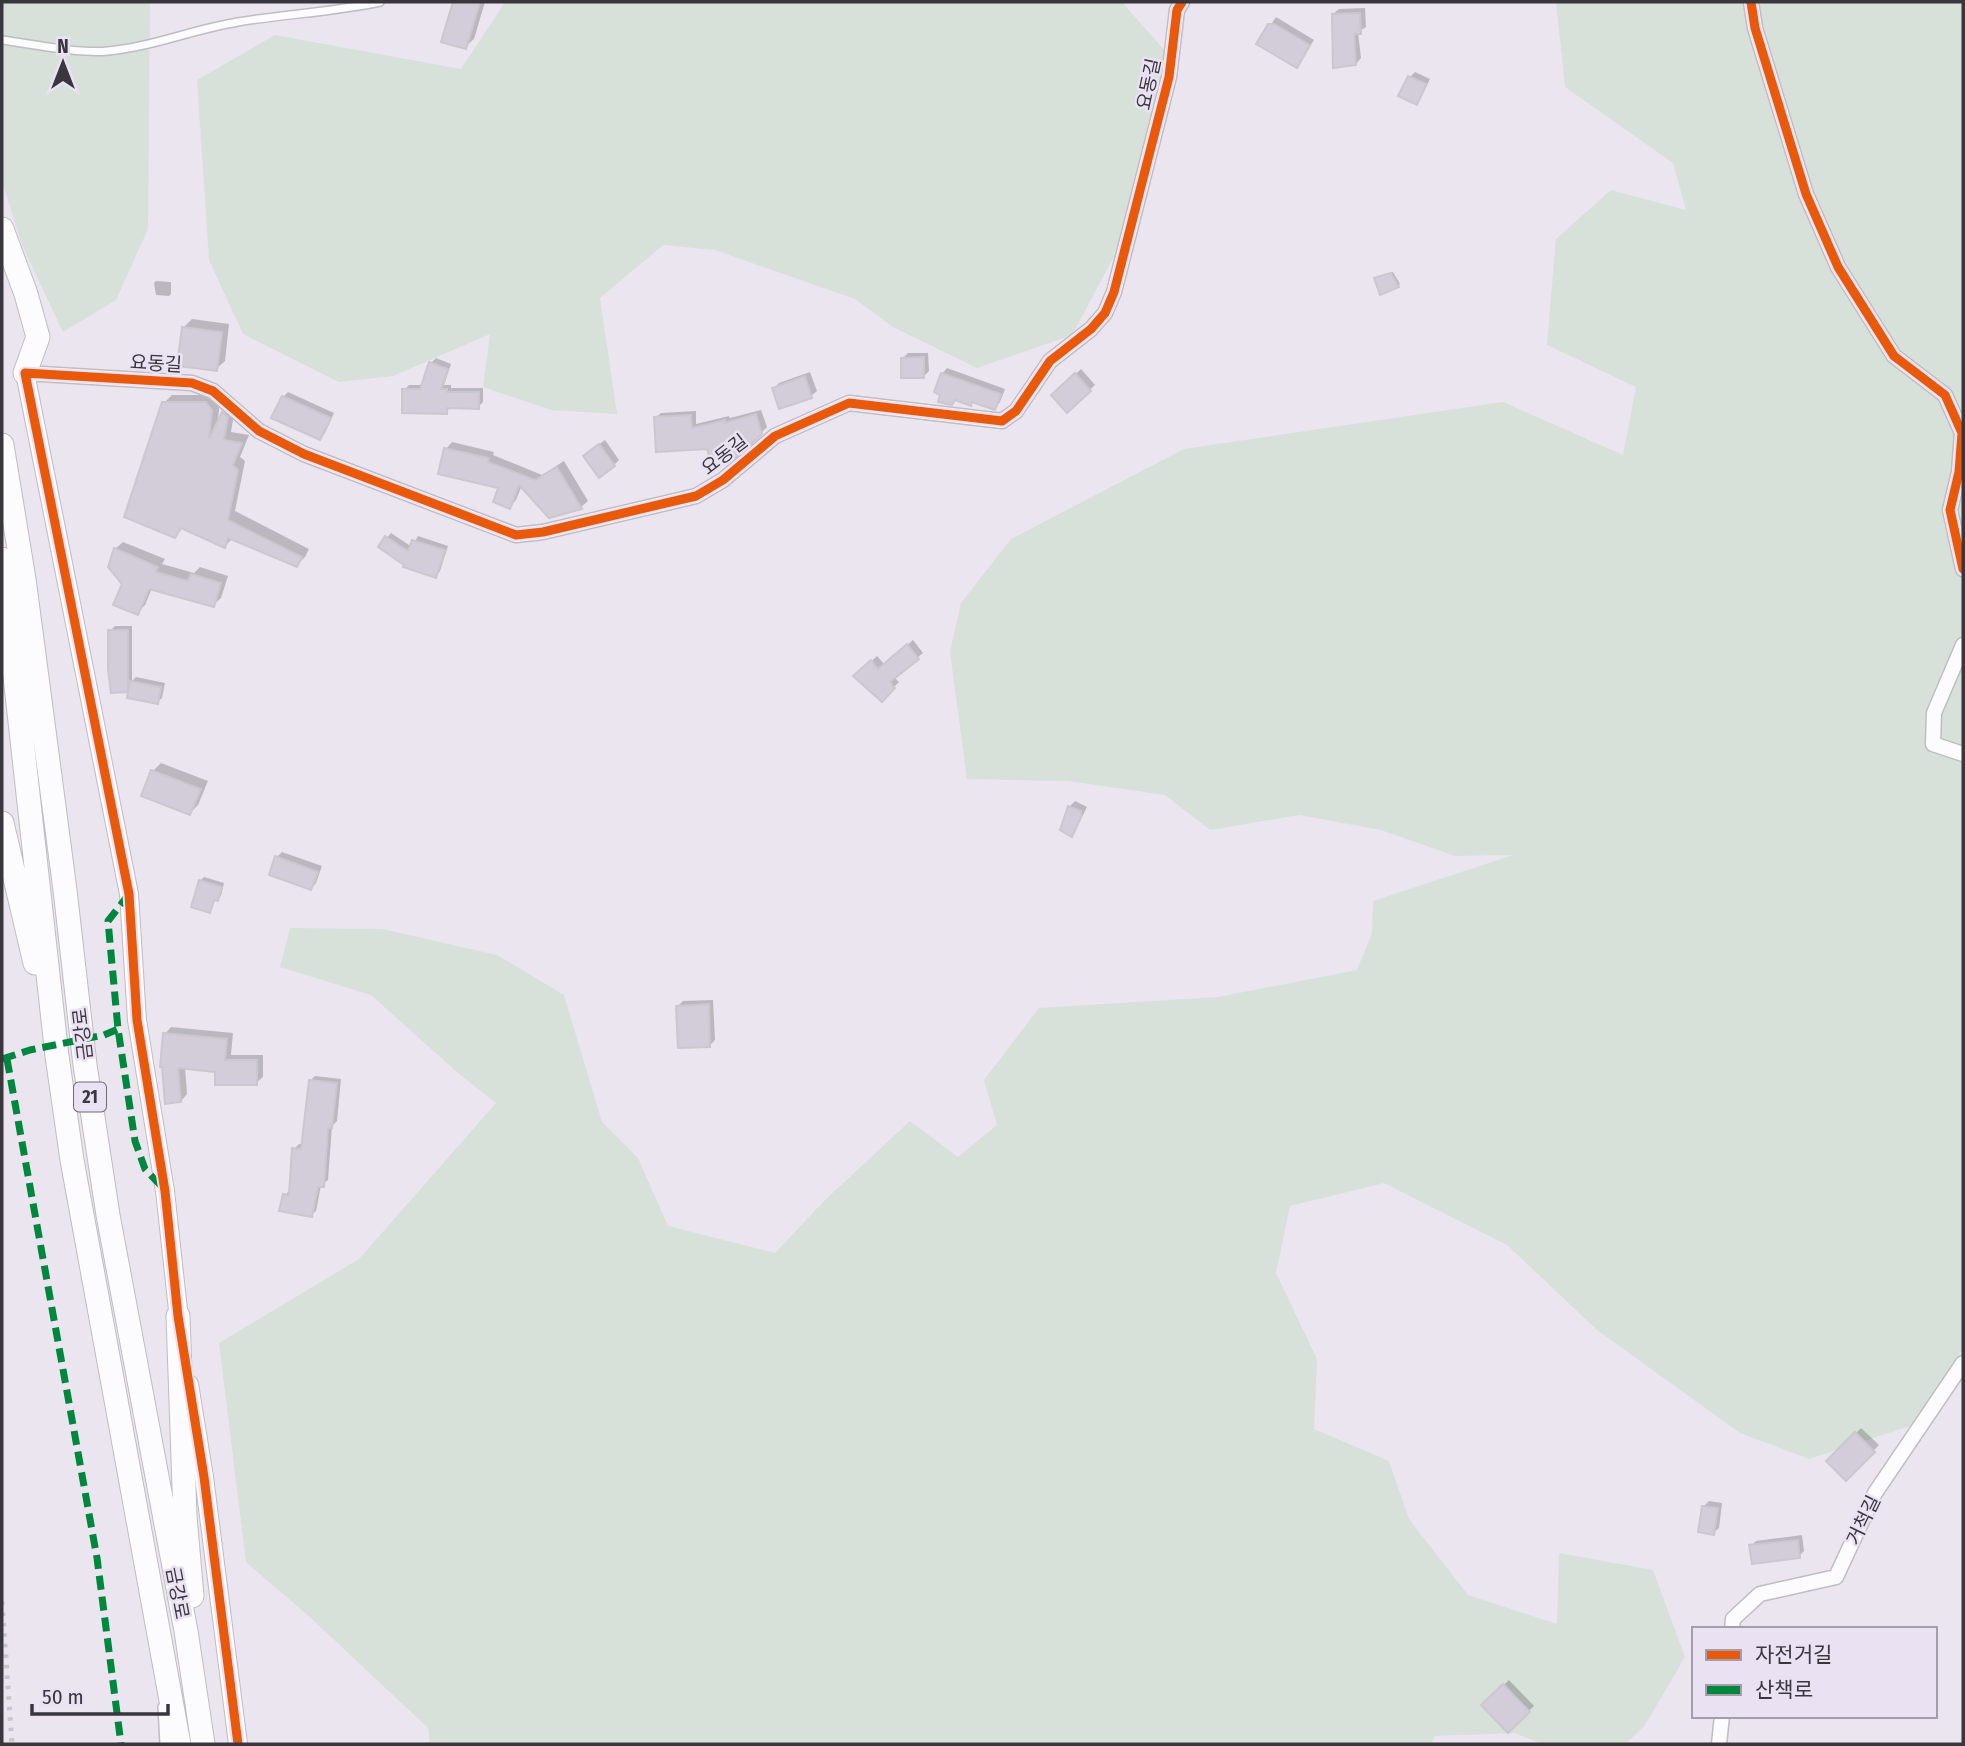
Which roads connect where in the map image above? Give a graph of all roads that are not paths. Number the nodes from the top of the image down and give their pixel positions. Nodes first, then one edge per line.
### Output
1 (380, 2) edge
2 (1182, 2) edge
3 (1751, 2) edge
4 (2, 40) edge
5 (2, 229) edge
6 (3, 262) edge
7 (26, 294) junction
8 (25, 373) junction
9 (2, 445) edge
10 (2, 559) edge
11 (1963, 569) edge
12 (1963, 645) edge
13 (1963, 754) edge
14 (2, 823) edge
15 (57, 1056) junction
16 (178, 1316) junction
17 (1963, 1363) edge
18 (148, 1570) junction
19 (1732, 1627) edge
20 (160, 1690) dead end
21 (161, 1703) dead end
22 (1722, 1718) edge
23 (164, 1744) edge
24 (179, 1744) edge
25 (203, 1744) edge
26 (213, 1744) edge
27 (238, 1744) edge
28 (1719, 1744) edge

1 - 4 lane
2 - 8 street, 요동길
3 - 11 street
5 - 7 highway
6 - 7 highway
6 - 8 highway
7 - 8 highway
8 - 16 street
9 - 25 highway, 금강로 / 21
10 - 15 highway, 금강로 / 21
12 - 13 street
14 - 15 highway
15 - 18 highway, 금강로 / 21
16 - 26 highway
16 - 27 street
17 - 19 street, 거척길
18 - 20 lane
18 - 24 highway, 금강로 / 21
21 - 23 lane
22 - 28 street

